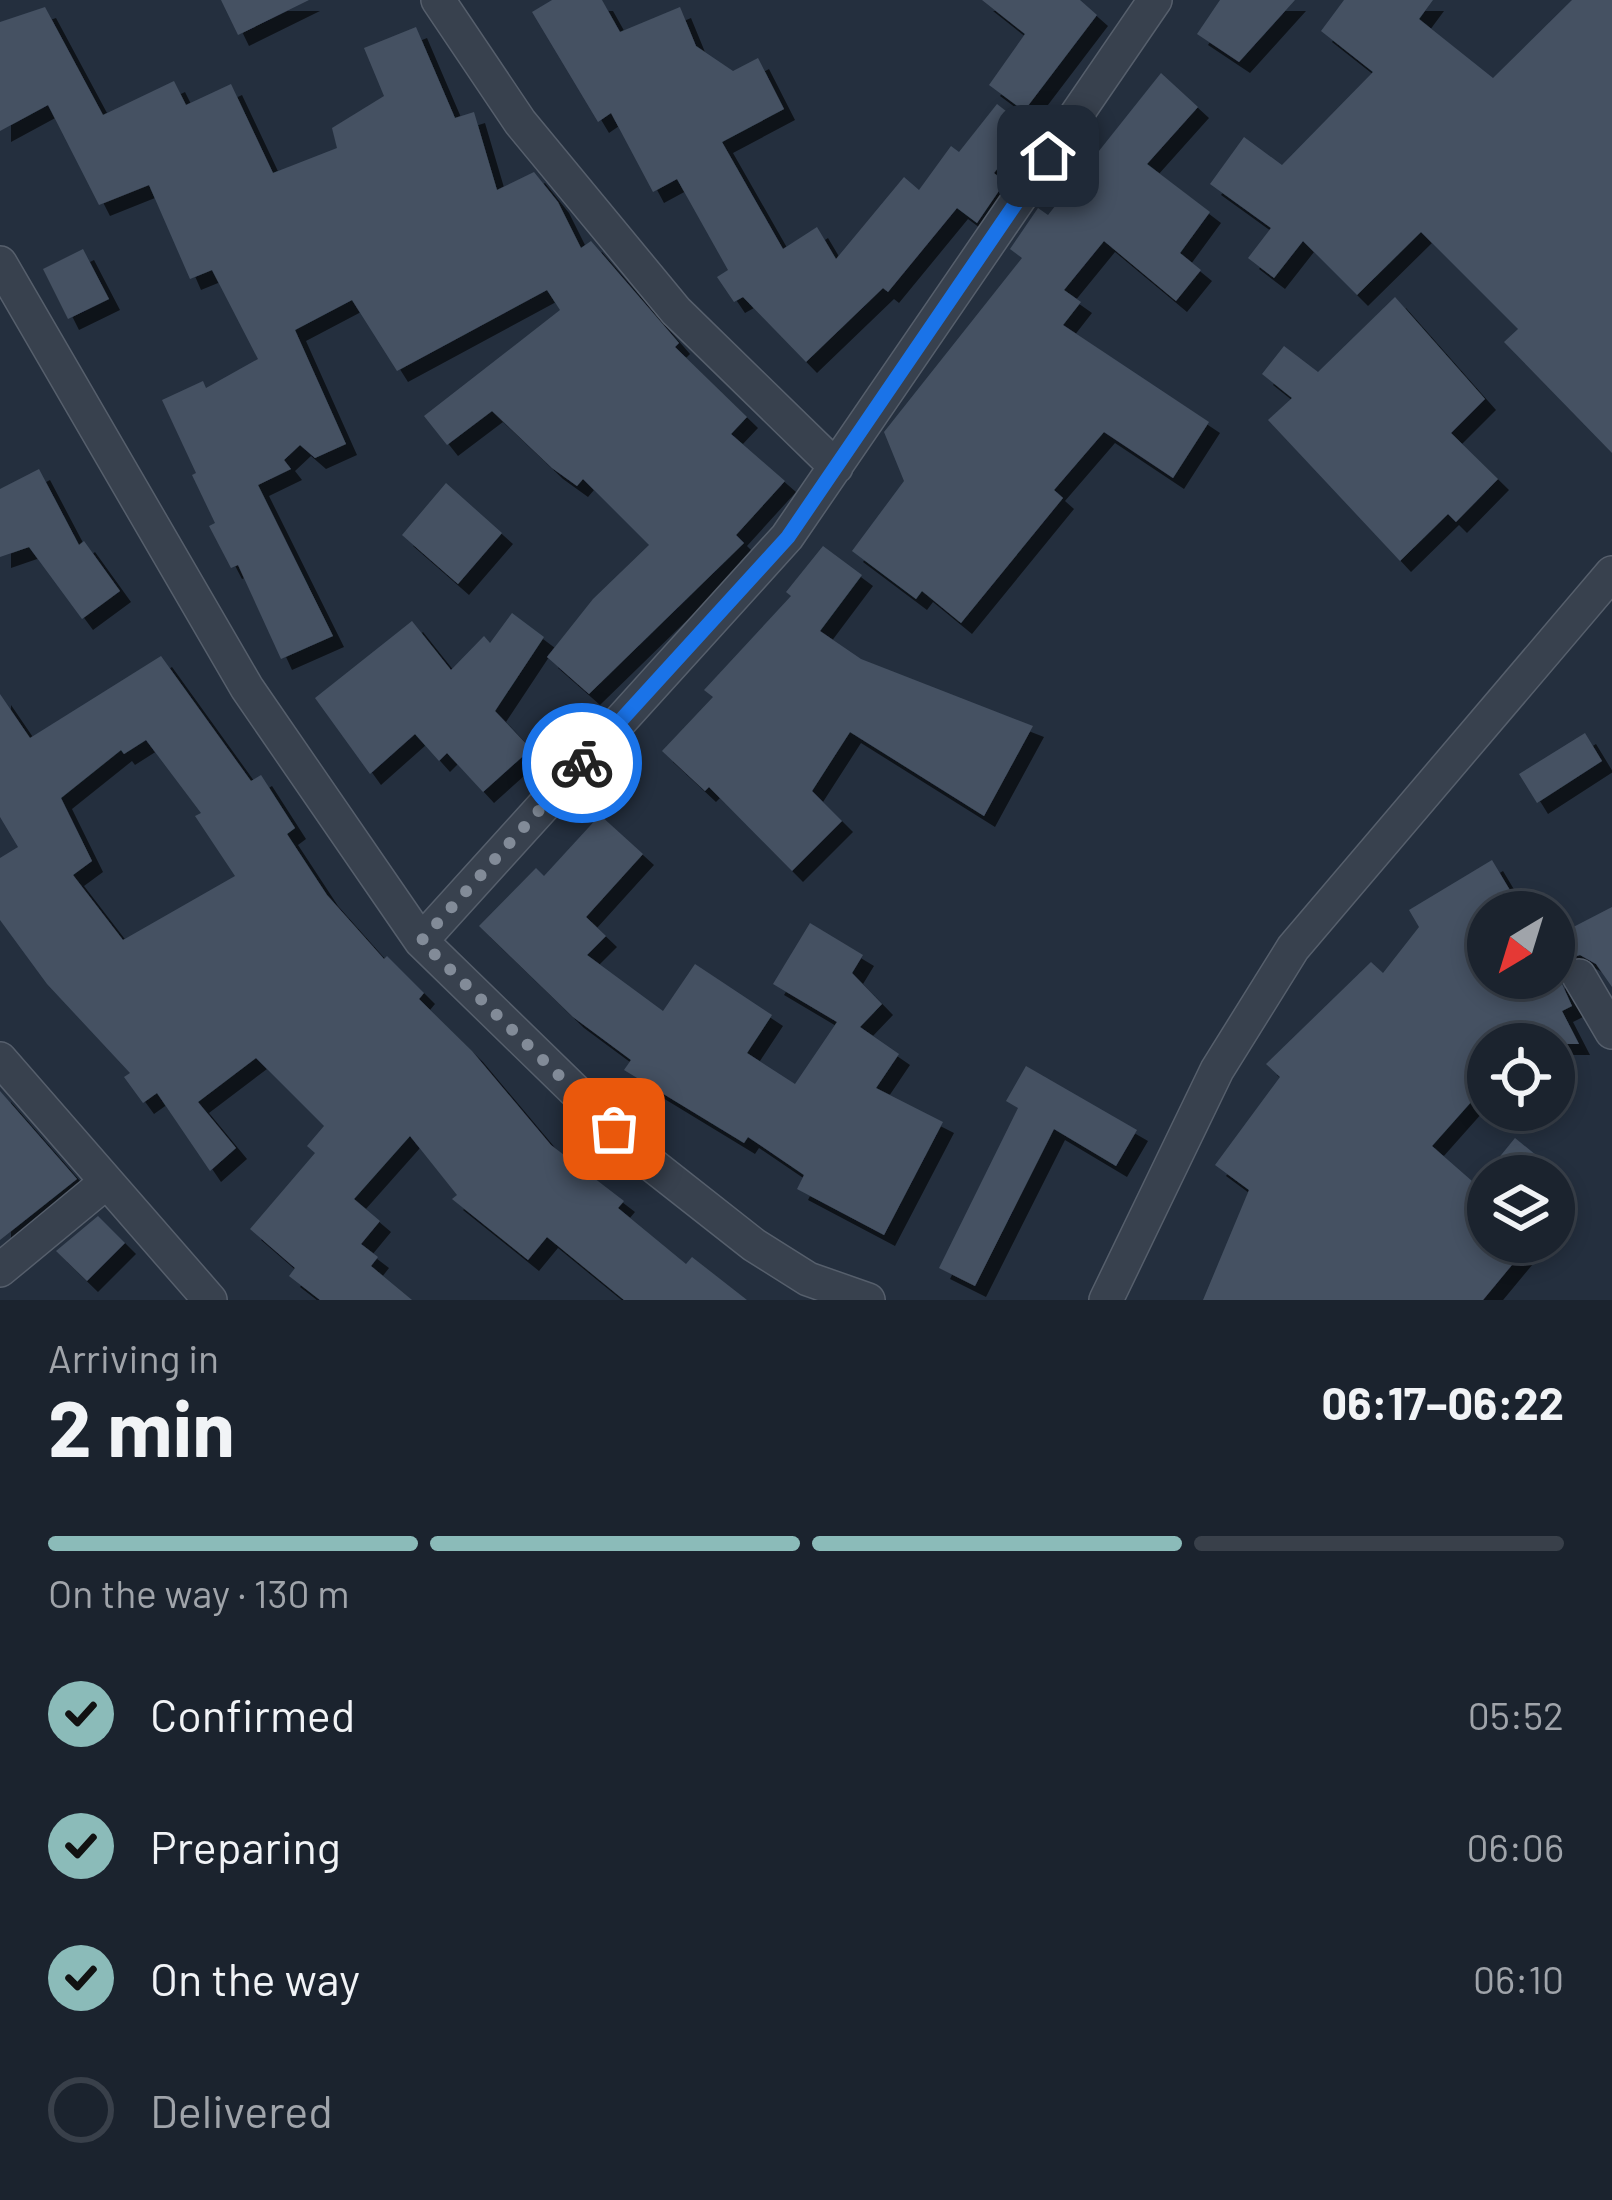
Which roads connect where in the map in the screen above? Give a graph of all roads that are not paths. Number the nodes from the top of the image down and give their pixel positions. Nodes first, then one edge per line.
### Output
1 (439, 0) edge
2 (1155, 0) edge
3 (0, 263) edge
4 (836, 467) junction
5 (1612, 572) edge
6 (421, 941) junction
7 (1579, 976) dead end
8 (1612, 1032) edge
9 (0, 1059) edge
10 (104, 1184) junction
11 (0, 1270) edge
12 (210, 1300) edge
13 (868, 1300) edge
14 (1106, 1300) edge

1 - 4 street
2 - 4 street
3 - 6 street
4 - 6 street
5 - 14 street
6 - 13 street
7 - 8 street
9 - 10 street
10 - 11 street
10 - 12 street

